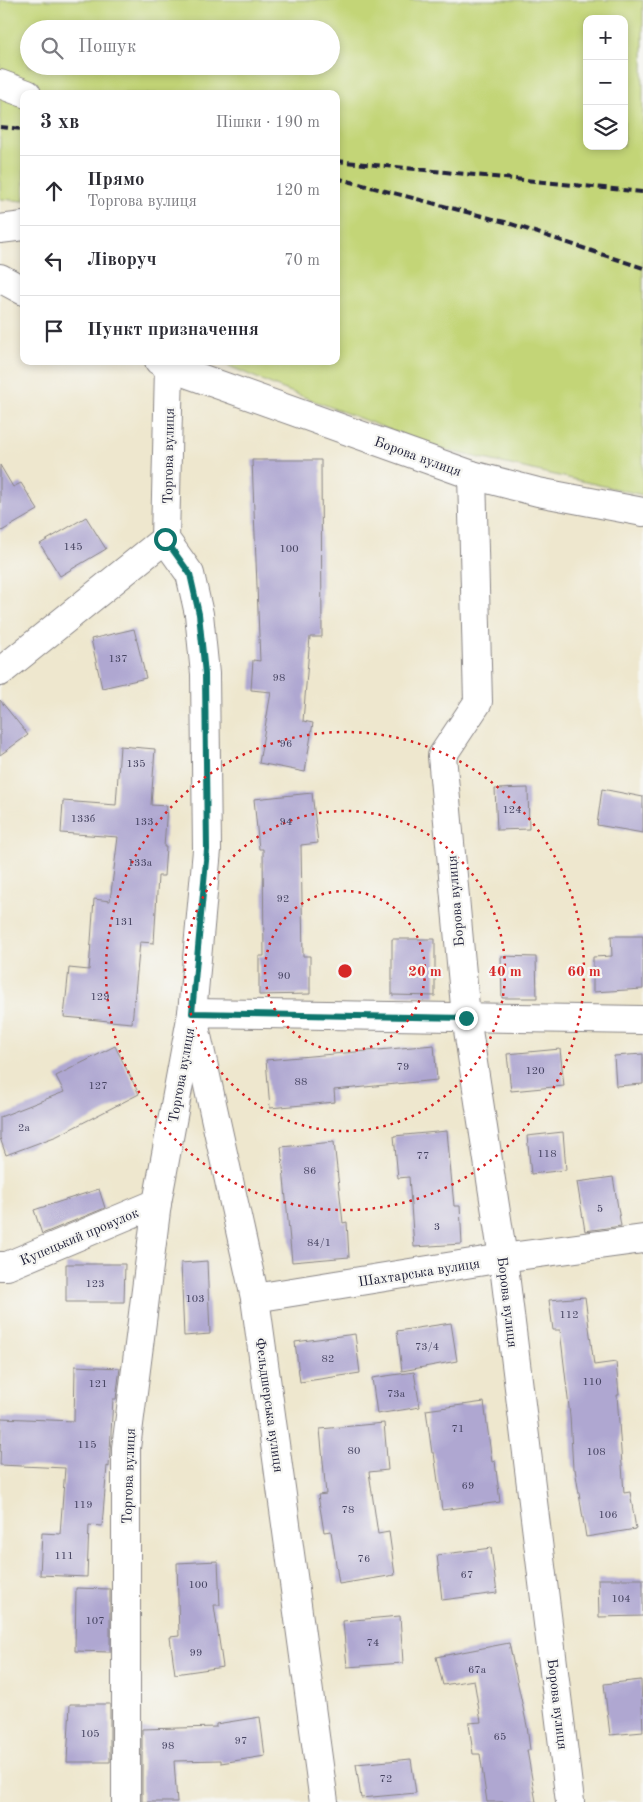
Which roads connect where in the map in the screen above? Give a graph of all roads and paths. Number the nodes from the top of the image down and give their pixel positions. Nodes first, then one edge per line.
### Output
1 (0, 84) edge
2 (20, 91) edge
3 (20, 226) edge
4 (0, 229) edge
5 (0, 278) edge
6 (20, 289) edge
7 (164, 365) edge
8 (167, 365) edge
9 (472, 475) junction
10 (643, 512) edge
11 (165, 539) junction
12 (0, 672) edge
13 (192, 1013) junction
14 (466, 1018) junction
15 (643, 1020) edge
16 (157, 1203) junction
17 (643, 1239) edge
18 (503, 1258) junction
19 (0, 1266) edge
20 (255, 1298) junction
21 (126, 1802) edge
22 (324, 1802) edge
23 (570, 1802) edge

1 - 2 street
3 - 4 street
5 - 6 street
7 - 11 street, Торгова вулиця
8 - 9 street, Борова вулиця
9 - 10 street
9 - 14 street, Борова вулиця
11 - 12 street
11 - 13 street, Торгова вулиця
13 - 14 street
13 - 16 street, Торгова вулиця
13 - 20 street, Фельдшерська вулиця
14 - 15 street
14 - 18 street, Борова вулиця
16 - 19 street, Купецький провулок
16 - 21 street, Торгова вулиця
17 - 18 street, Шахтарська вулиця
18 - 20 street, Шахтарська вулиця
18 - 23 street, Борова вулиця
20 - 22 street, Фельдшерська вулиця

